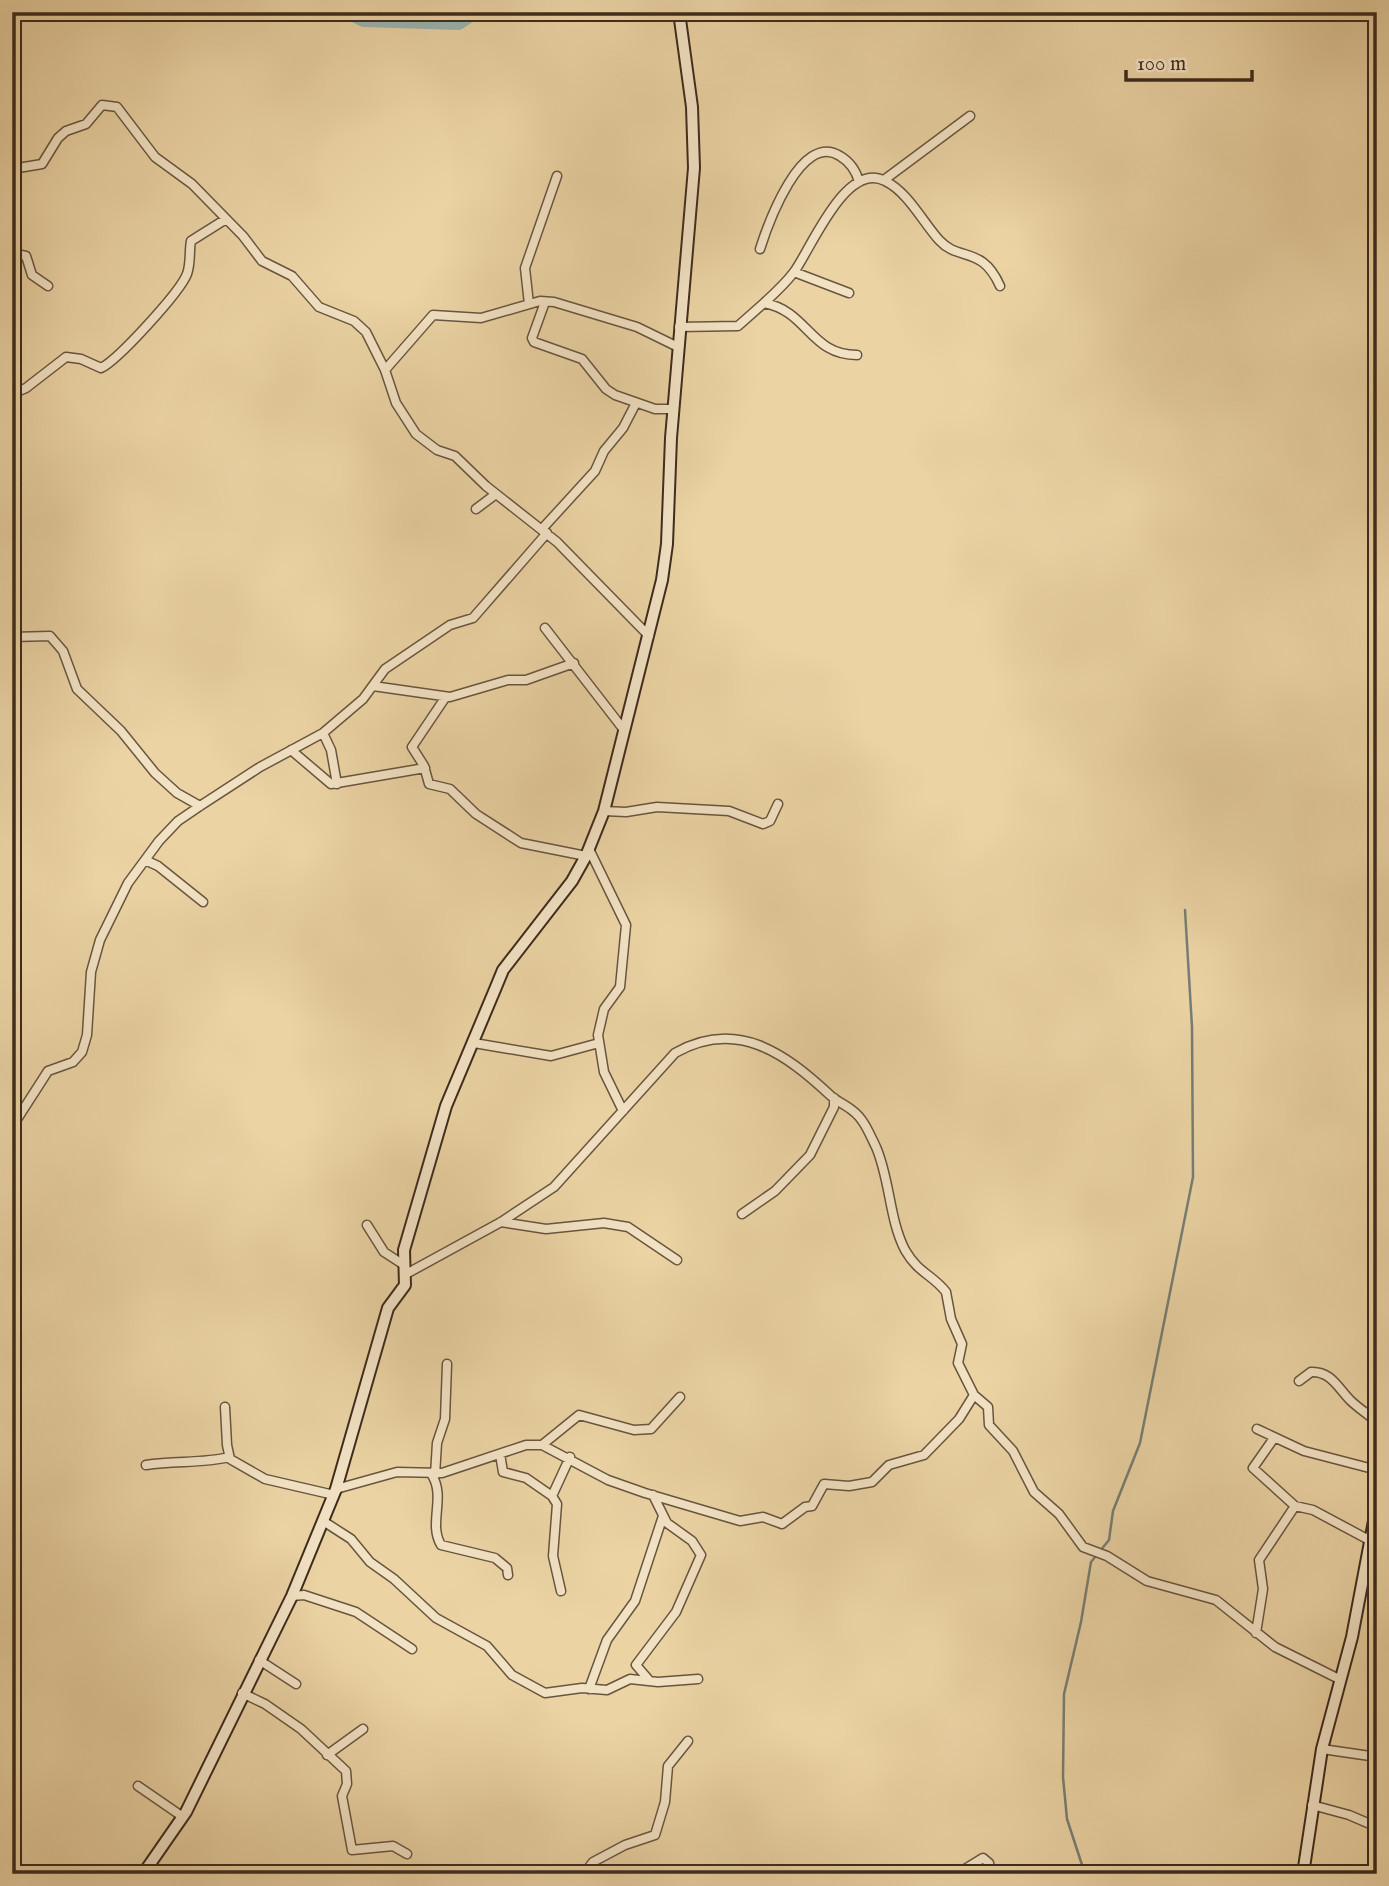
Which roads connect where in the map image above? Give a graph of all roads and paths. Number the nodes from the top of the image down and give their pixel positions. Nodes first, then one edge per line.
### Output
1 (679, 12) edge
2 (970, 116) dead end
3 (12, 169) edge
4 (557, 176) dead end
5 (884, 180) junction
6 (859, 182) junction
7 (226, 219) junction
8 (760, 249) dead end
9 (12, 253) edge
10 (794, 272) junction
11 (48, 286) dead end
12 (1000, 286) dead end
13 (849, 293) dead end
14 (545, 302) junction
15 (764, 303) junction
16 (529, 304) junction
17 (680, 327) junction
18 (678, 347) junction
19 (858, 355) dead end
20 (385, 370) junction
21 (12, 394) edge
22 (636, 403) junction
23 (674, 408) junction
24 (496, 494) junction
25 (476, 509) dead end
26 (545, 531) junction
27 (545, 628) dead end
28 (649, 636) junction
29 (12, 637) edge
30 (574, 663) junction
31 (373, 686) junction
32 (444, 698) junction
33 (624, 730) junction
34 (323, 733) junction
35 (291, 750) junction
36 (425, 768) junction
37 (337, 784) junction
38 (778, 804) dead end
39 (200, 806) junction
40 (604, 811) junction
41 (588, 853) junction
42 (145, 860) junction
43 (203, 902) dead end
44 (474, 1043) junction
45 (599, 1043) junction
46 (834, 1098) junction
47 (623, 1111) junction
48 (12, 1127) edge
49 (742, 1214) dead end
50 (501, 1222) junction
51 (367, 1225) dead end
52 (677, 1260) dead end
53 (405, 1269) junction
54 (447, 1364) dead end
55 (1299, 1381) dead end
56 (974, 1395) junction
57 (680, 1397) dead end
58 (225, 1407) dead end
59 (1377, 1422) edge
60 (1257, 1429) dead end
61 (1274, 1438) junction
62 (542, 1445) junction
63 (500, 1454) junction
64 (229, 1457) junction
65 (570, 1457) junction
66 (146, 1465) dead end
67 (1377, 1470) edge
68 (434, 1475) junction
69 (335, 1492) junction
70 (653, 1495) junction
71 (552, 1496) junction
72 (1377, 1505) edge
73 (1295, 1506) junction
74 (663, 1516) junction
75 (323, 1521) junction
76 (1371, 1547) edge
77 (508, 1575) dead end
78 (561, 1591) dead end
79 (292, 1596) junction
80 (1256, 1633) junction
81 (412, 1648) dead end
82 (259, 1660) junction
83 (698, 1679) dead end
84 (649, 1680) junction
85 (1342, 1680) junction
86 (296, 1684) dead end
87 (589, 1689) junction
88 (242, 1693) junction
89 (363, 1729) dead end
90 (688, 1741) dead end
91 (1322, 1749) junction
92 (327, 1755) junction
93 (1377, 1757) edge
94 (138, 1786) dead end
95 (1312, 1805) junction
96 (183, 1816) junction
97 (1377, 1827) edge
98 (407, 1854) dead end
99 (143, 1874) edge
100 (584, 1874) edge
101 (957, 1874) edge
102 (991, 1874) edge
103 (1303, 1874) edge

1 - 17 street
2 - 5 street
3 - 7 street
4 - 16 street
5 - 6 street
5 - 12 street
6 - 8 street
6 - 10 street
7 - 20 street
7 - 21 street
9 - 11 street
10 - 13 street
10 - 15 street
14 - 16 street
14 - 18 street
14 - 22 street
15 - 17 street
15 - 19 street
16 - 20 street
17 - 18 street
18 - 23 street
20 - 24 street
22 - 23 street
22 - 26 street
23 - 28 street
24 - 25 street
24 - 26 street
26 - 28 street
26 - 31 street
27 - 30 street
28 - 33 street
29 - 39 street
30 - 32 street
30 - 33 street
31 - 32 street
31 - 34 street
32 - 36 street
33 - 40 street
34 - 35 street
34 - 37 street
35 - 37 street
35 - 39 street
36 - 37 street
36 - 41 street
38 - 40 street
39 - 42 street
40 - 41 street
41 - 44 street
41 - 45 street
42 - 43 street
42 - 48 street
44 - 45 street
44 - 53 street
45 - 47 street
46 - 47 street
46 - 49 street
46 - 56 street
47 - 50 street
50 - 52 street
50 - 53 street
51 - 53 street
53 - 69 street
54 - 68 street
55 - 59 street
56 - 70 street
56 - 80 street
57 - 62 street
58 - 64 street
60 - 61 street
61 - 67 street
61 - 73 street
62 - 63 street
62 - 65 street
63 - 68 street
63 - 71 street
64 - 66 street
64 - 69 street
65 - 70 street
65 - 71 street
68 - 69 street
68 - 77 street
69 - 75 street
70 - 74 street
71 - 78 street
72 - 76 street
73 - 76 street
73 - 80 street
74 - 84 street
74 - 87 street
75 - 79 street
75 - 87 street
76 - 85 street
79 - 81 street
79 - 82 street
80 - 85 street
82 - 86 street
82 - 88 street
83 - 84 street
84 - 87 street
85 - 91 street
88 - 92 street
88 - 96 street
89 - 92 street
90 - 100 street
91 - 93 street
91 - 95 street
92 - 98 street
94 - 96 street
95 - 97 street
95 - 103 street
96 - 99 street
101 - 102 street

